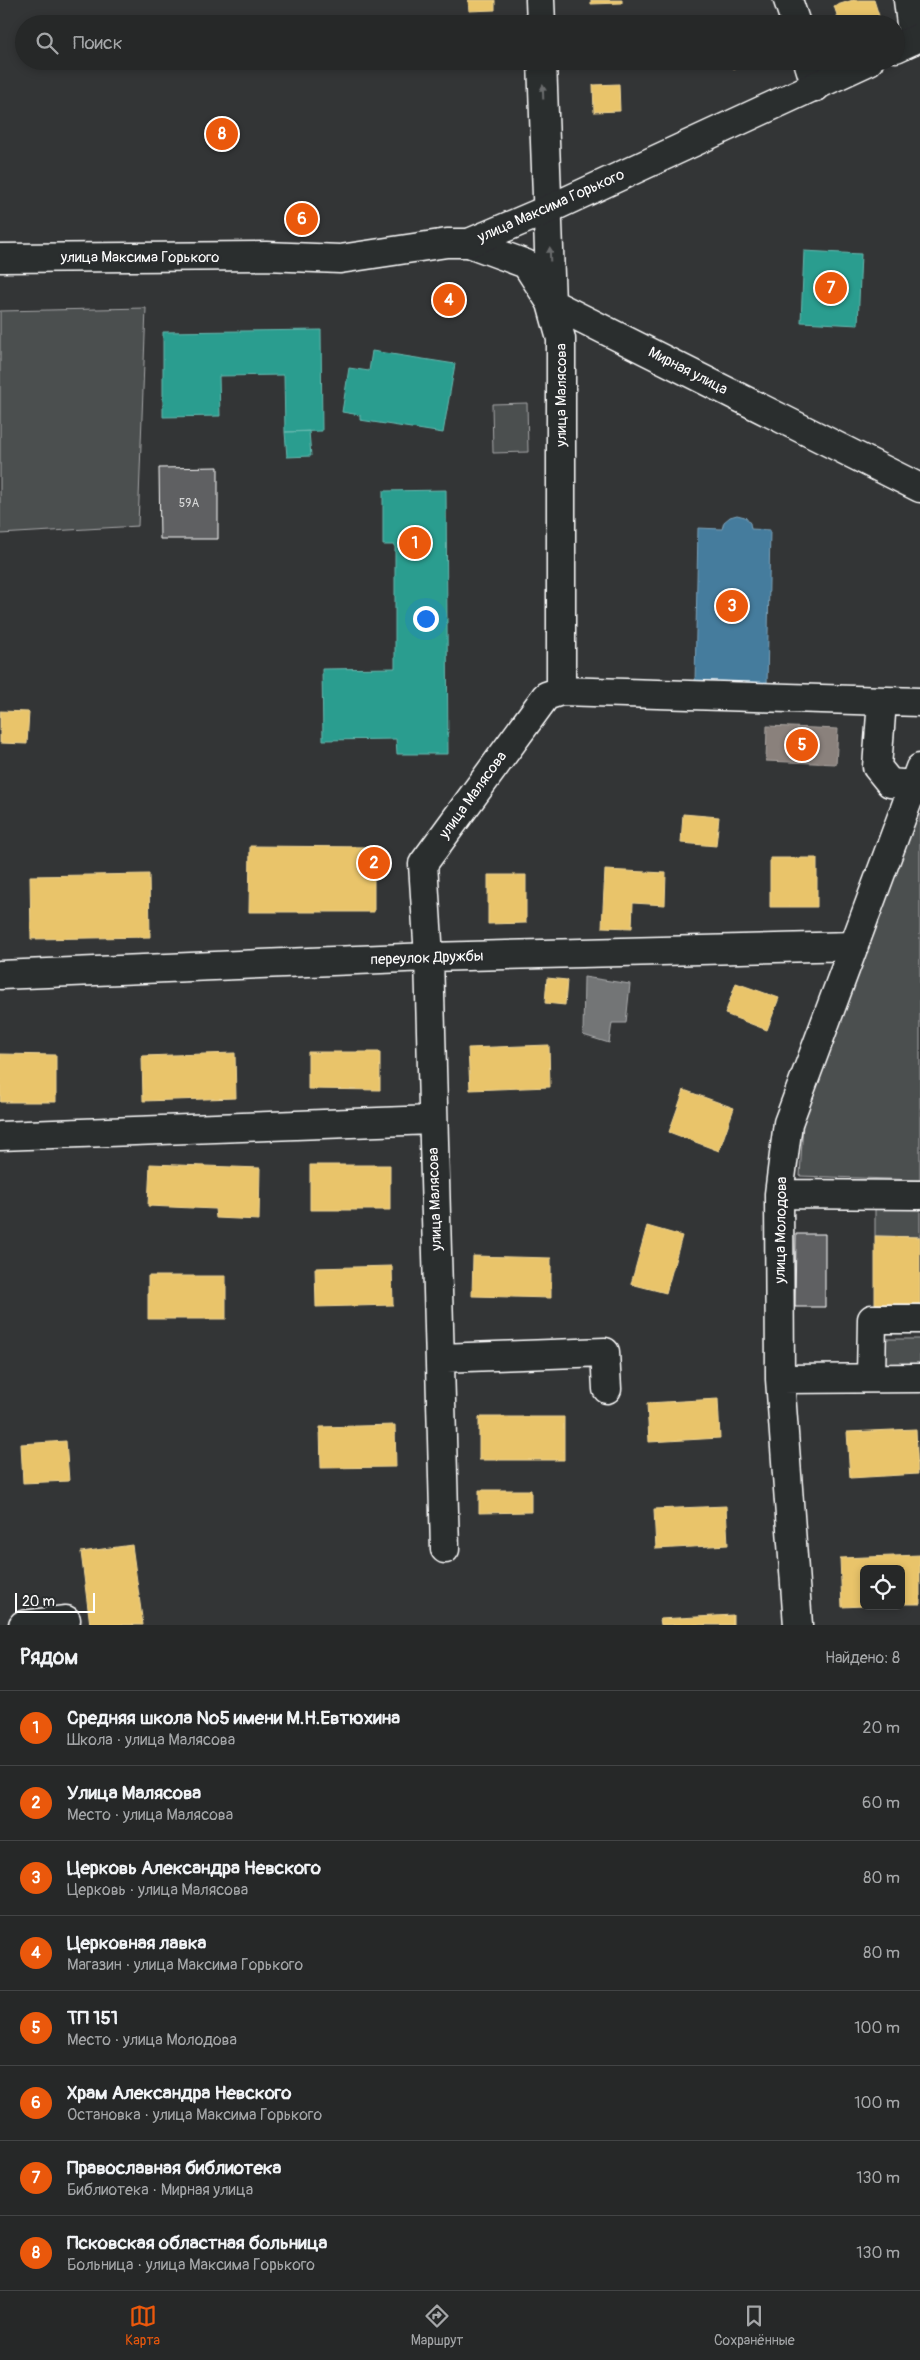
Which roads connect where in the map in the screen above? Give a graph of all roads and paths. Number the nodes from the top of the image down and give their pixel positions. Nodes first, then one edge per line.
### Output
1 (540, 0) edge
2 (788, 0) edge
3 (908, 0) edge
4 (540, 15) edge
5 (793, 15) edge
6 (910, 42) edge
7 (542, 70) edge
8 (811, 70) edge
9 (851, 70) edge
10 (816, 87) junction
11 (548, 209) junction
12 (468, 243) junction
13 (0, 258) edge
14 (551, 303) junction
15 (920, 488) edge
16 (561, 691) junction
17 (882, 701) junction
18 (920, 702) edge
19 (917, 777) edge
20 (854, 946) junction
21 (429, 957) junction
22 (0, 975) edge
23 (433, 1120) junction
24 (0, 1136) edge
25 (779, 1194) junction
26 (920, 1196) edge
27 (920, 1319) edge
28 (440, 1358) junction
29 (871, 1378) junction
30 (920, 1378) edge
31 (780, 1379) junction
32 (607, 1389) dead end
33 (445, 1549) dead end
34 (66, 1620) dead end
35 (23, 1625) edge
36 (798, 1625) edge

1 - 4 street
2 - 5 street
3 - 6 street
11 -> 7 street, улица Малясова
8 - 10 street
9 - 10 street, улица Максима Горького
10 - 11 street, улица Максима Горького
11 - 12 street, улица Максима Горького
14 -> 11 street, улица Малясова
12 - 13 street, улица Максима Горького
12 - 14 street
14 - 15 street, Мирная улица
14 - 16 street, улица Малясова
16 - 17 street
16 - 21 street, улица Малясова
17 - 18 street
17 - 19 street
19 - 20 street, улица Молодова
20 - 21 street, переулок Дружбы
20 - 25 street, улица Молодова
21 - 22 street, переулок Дружбы
21 - 23 street, улица Малясова
23 - 24 street
23 - 28 street, улица Малясова
25 - 26 street
25 - 31 street, улица Молодова
27 - 29 street
28 - 32 street
28 - 33 street, улица Малясова
29 - 30 street
29 - 31 street
31 - 36 street, улица Молодова
34 - 35 street

